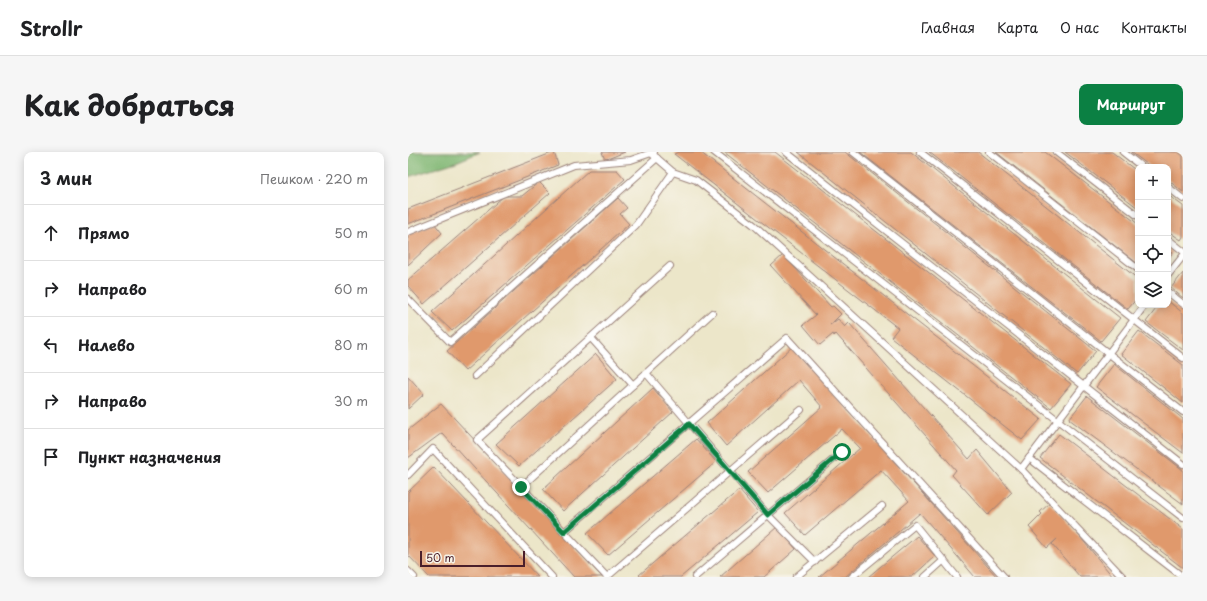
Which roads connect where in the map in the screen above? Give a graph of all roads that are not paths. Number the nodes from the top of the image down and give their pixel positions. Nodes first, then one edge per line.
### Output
1 (714, 152) edge
2 (786, 152) edge
3 (853, 152) edge
4 (920, 152) edge
5 (989, 152) edge
6 (1056, 152) edge
7 (1123, 152) edge
8 (653, 153) edge
9 (657, 158) junction
10 (1138, 164) edge
11 (673, 172) junction
12 (1171, 189) edge
13 (1183, 199) edge
14 (1135, 214) edge
15 (408, 232) edge
16 (1171, 241) edge
17 (1183, 251) edge
18 (1183, 256) edge
19 (670, 266) dead end
20 (1135, 267) edge
21 (1170, 272) edge
22 (1171, 294) edge
23 (408, 299) edge
24 (1183, 304) edge
25 (1144, 308) edge
26 (712, 313) dead end
27 (1135, 319) junction
28 (591, 338) junction
29 (1109, 353) junction
30 (1183, 358) edge
31 (646, 373) junction
32 (475, 376) dead end
33 (633, 385) junction
34 (1084, 386) junction
35 (801, 410) dead end
36 (1183, 412) edge
37 (1058, 420) junction
38 (689, 424) junction
39 (842, 452) dead end
40 (1029, 458) junction
41 (1183, 464) edge
42 (1021, 469) junction
43 (730, 471) junction
44 (408, 475) edge
45 (521, 487) junction
46 (882, 506) dead end
47 (768, 515) junction
48 (1183, 518) edge
49 (564, 532) junction
50 (944, 560) junction
51 (815, 562) junction
52 (408, 571) edge
53 (414, 577) edge
54 (552, 577) edge
55 (607, 577) edge
56 (696, 577) edge
57 (796, 577) edge
58 (852, 577) edge
59 (925, 577) edge
60 (958, 577) edge
61 (1004, 577) edge
62 (1123, 577) edge
63 (1183, 577) edge

1 - 37 lane
2 - 34 lane
3 - 29 lane
4 - 27 lane
5 - 20 lane
6 - 14 lane
7 - 10 lane
8 - 9 lane
8 - 15 lane
9 - 11 lane
9 - 23 lane
11 - 32 lane
11 - 42 lane
12 - 13 lane
16 - 17 lane
18 - 21 lane
19 - 28 lane
22 - 24 lane
25 - 27 lane
26 - 31 lane
27 - 29 lane
27 - 30 lane
28 - 33 lane
28 - 45 lane
29 - 34 lane
29 - 36 lane
31 - 33 lane
31 - 38 lane
33 - 45 lane
34 - 37 lane
34 - 41 lane
35 - 43 lane
37 - 40 lane
37 - 48 lane
38 - 43 lane
38 - 49 lane
38 - 61 lane
39 - 47 lane
40 - 42 lane
40 - 63 lane
42 - 62 lane
43 - 47 lane
43 - 55 lane
44 - 54 lane
45 - 49 lane
46 - 51 lane
47 - 51 lane
47 - 56 lane
49 - 55 lane
50 - 58 lane
50 - 59 lane
50 - 60 lane
51 - 57 lane
52 - 53 lane

